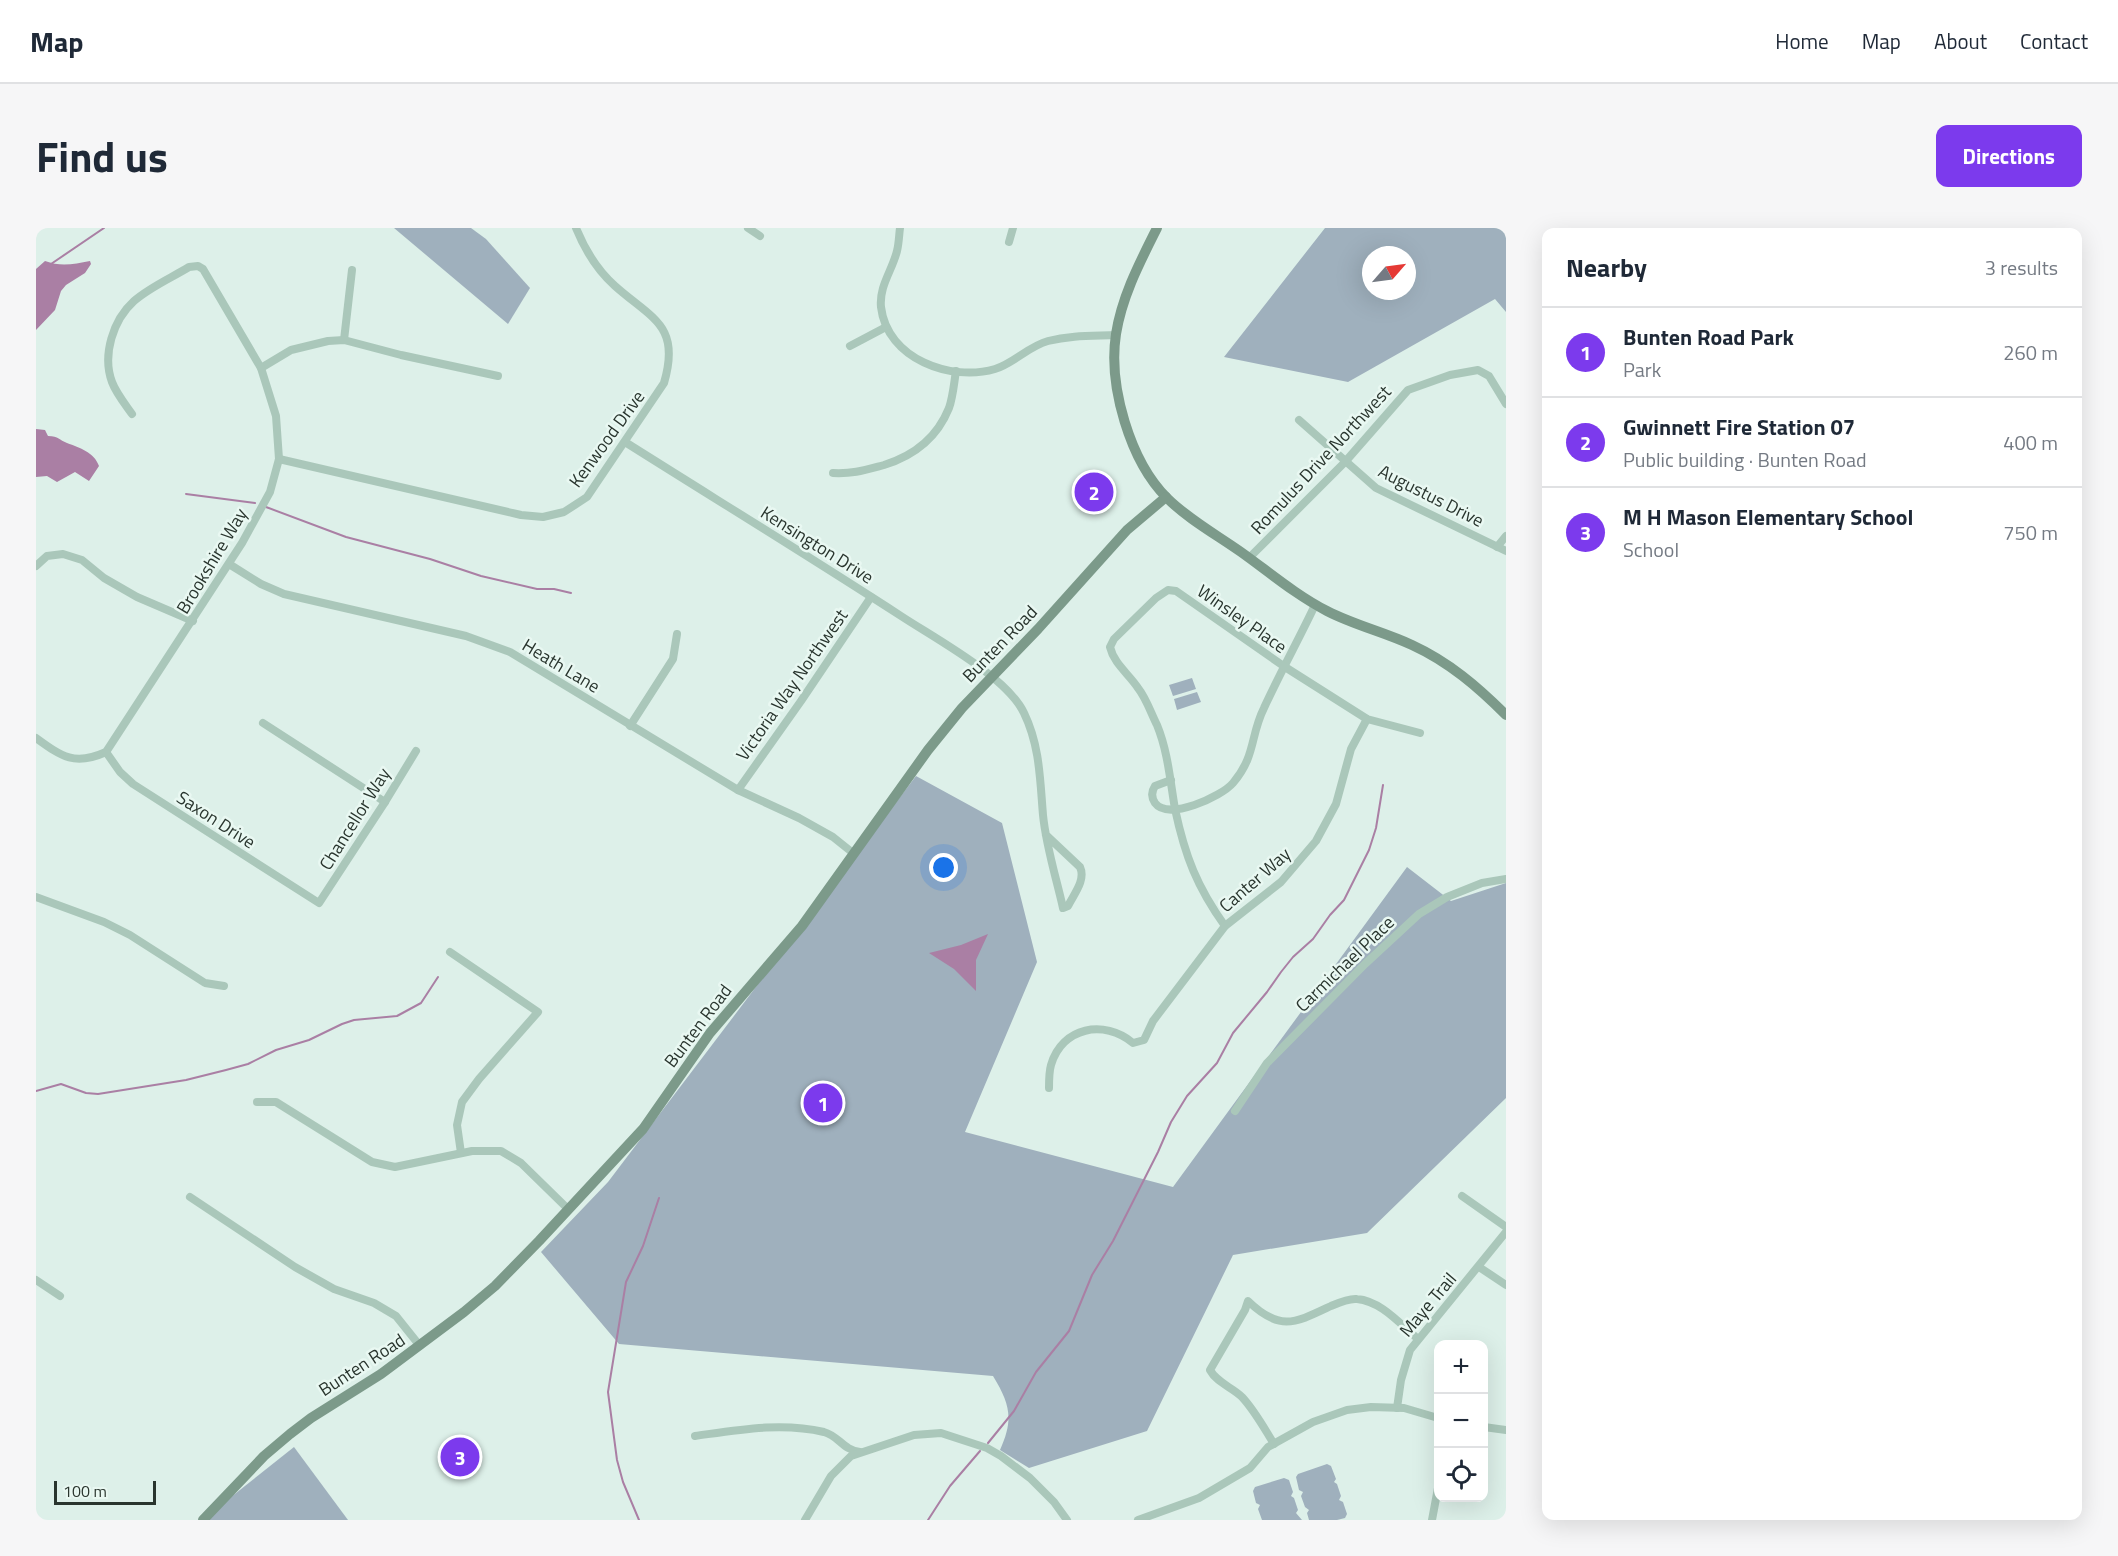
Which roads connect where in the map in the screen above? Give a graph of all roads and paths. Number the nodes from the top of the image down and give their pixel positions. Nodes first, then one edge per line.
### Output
1 (576, 228) edge
2 (748, 228) edge
3 (900, 228) edge
4 (1013, 228) edge
5 (1157, 228) edge
6 (760, 236) dead end
7 (1009, 242) dead end
8 (352, 270) dead end
9 (886, 327) junction
10 (1116, 335) junction
11 (344, 340) junction
12 (850, 346) dead end
13 (261, 368) junction
14 (956, 371) junction
15 (498, 376) dead end
16 (1506, 404) edge
17 (132, 414) dead end
18 (1299, 420) dead end
19 (625, 442) junction
20 (279, 459) junction
21 (1345, 462) junction
22 (833, 473) dead end
23 (1166, 497) junction
24 (1506, 536) edge
25 (1497, 547) junction
26 (1506, 551) edge
27 (1250, 558) junction
28 (229, 564) junction
29 (36, 566) edge
30 (871, 597) junction
31 (1315, 604) junction
32 (193, 621) junction
33 (677, 634) dead end
34 (1285, 667) junction
35 (992, 676) junction
36 (1506, 715) edge
37 (1367, 719) junction
38 (263, 723) dead end
39 (630, 726) junction
40 (1420, 733) dead end
41 (36, 738) edge
42 (416, 751) dead end
43 (106, 752) junction
44 (1171, 780) junction
45 (738, 790) junction
46 (385, 802) junction
47 (1176, 809) junction
48 (1046, 835) junction
49 (854, 853) junction
50 (1506, 879) edge
51 (36, 897) edge
52 (319, 903) joint
53 (1225, 926) junction
54 (450, 952) dead end
55 (224, 986) dead end
56 (1049, 1088) dead end
57 (257, 1102) dead end
58 (1235, 1111) dead end
59 (461, 1153) junction
60 (1462, 1196) dead end
61 (190, 1197) dead end
62 (568, 1209) junction
63 (1506, 1227) edge
64 (1506, 1232) edge
65 (1479, 1266) junction
66 (36, 1280) edge
67 (1506, 1285) edge
68 (60, 1296) dead end
69 (1418, 1339) junction
70 (420, 1346) junction
71 (1397, 1408) junction
72 (1434, 1417) edge
73 (1488, 1427) edge
74 (1506, 1430) edge
75 (695, 1436) dead end
76 (1274, 1444) junction
77 (864, 1452) junction
78 (1435, 1502) edge
79 (203, 1520) edge
80 (805, 1520) edge
81 (1066, 1520) edge
82 (1138, 1520) edge
83 (1432, 1520) edge

1 - 19 street, Kenwood Drive
2 - 6 street
3 - 9 street
4 - 7 street
5 - 10 street
8 - 11 street
9 - 12 street
9 - 14 street
10 - 14 street
10 - 23 street
11 - 13 street
11 - 15 street
13 - 17 street, Brookshire Way
13 - 20 street, Brookshire Way
14 - 22 street
16 - 21 street, Romulus Drive Northwest
18 - 21 street, Augustus Drive
19 - 20 street, Kenwood Drive
19 - 30 street, Kensington Drive
20 - 28 street, Brookshire Way
21 - 25 street, Augustus Drive
21 - 27 street, Romulus Drive Northwest
23 - 27 street
23 - 35 street, Bunten Road
24 - 25 street
25 - 26 street, Augustus Drive
27 - 31 street
28 - 32 street, Brookshire Way
28 - 39 street, Heath Lane
29 - 32 street
30 - 35 street, Kensington Drive
30 - 45 street, Victoria Way Northwest
31 - 34 street
31 - 36 street
32 - 43 street, Brookshire Way
33 - 39 street
34 - 37 street, Winsley Place
34 - 44 street, Winsley Place
34 - 47 street
35 - 48 street, Kensington Drive
35 - 49 street, Bunten Road
37 - 40 street, Winsley Place
37 - 53 street, Canter Way
38 - 46 street
39 - 45 street, Heath Lane
41 - 43 street
42 - 46 street, Chancellor Way
43 - 52 street, Saxon Drive
44 - 47 street, Winsley Place
44 - 47 street
45 - 49 street, Heath Lane
46 - 52 street, Chancellor Way
47 - 53 street, Winsley Place
48 - 48 street, Kensington Drive
49 - 62 street, Bunten Road
50 - 58 street, Carmichael Place
51 - 55 street
53 - 56 street, Canter Way
54 - 59 street
57 - 59 street
59 - 62 street
60 - 63 street
61 - 70 street
62 - 70 street, Bunten Road
64 - 65 street, Maye Trail
65 - 67 street
65 - 69 street, Maye Trail
66 - 68 street
69 - 71 street, Maye Trail
69 - 76 street
70 - 79 street, Bunten Road
71 - 72 street
71 - 76 street
73 - 74 street
75 - 77 street
76 - 82 street
77 - 80 street
77 - 81 street
78 - 83 street

